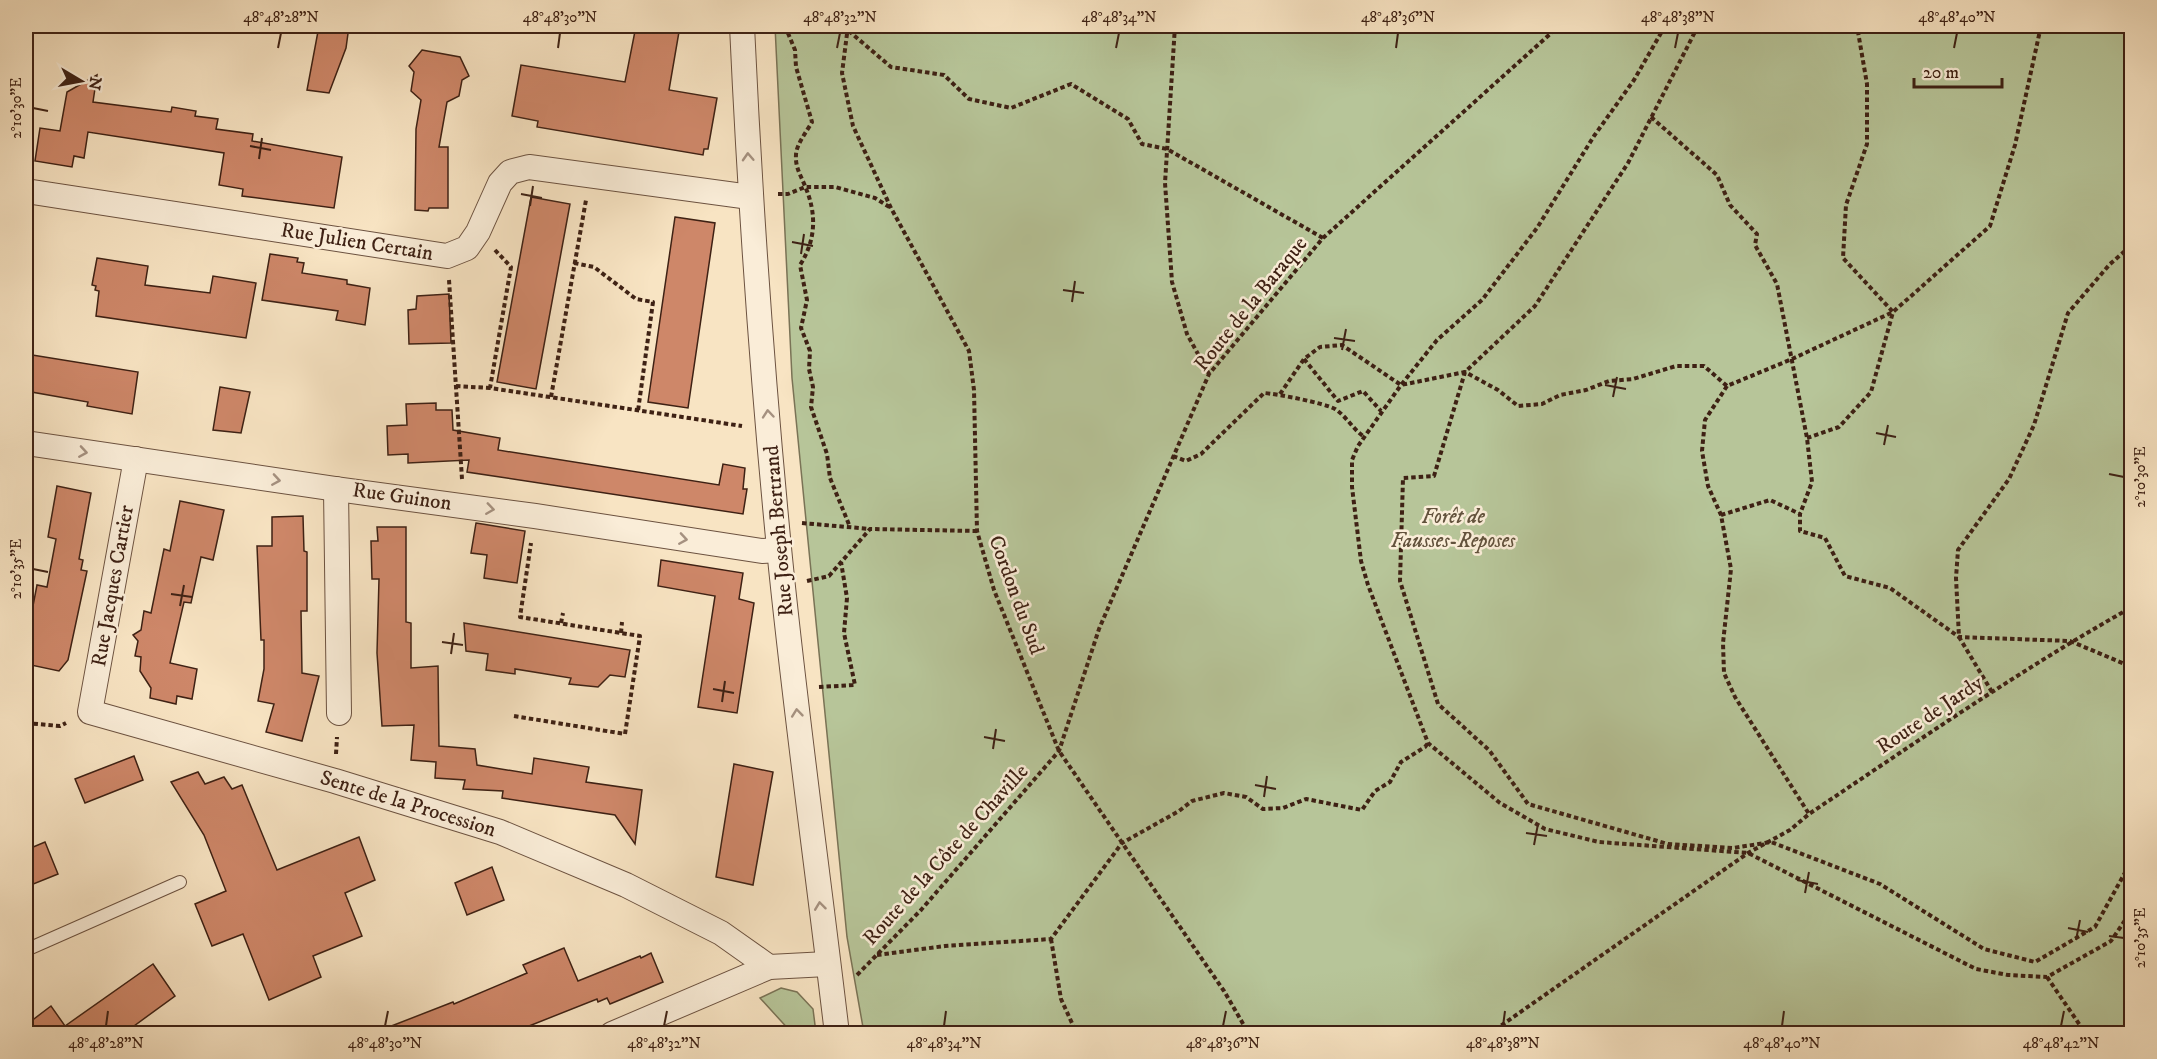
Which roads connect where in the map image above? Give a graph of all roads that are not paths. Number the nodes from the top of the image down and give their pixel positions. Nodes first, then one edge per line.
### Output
1 (742, 26) edge
2 (26, 191) edge
3 (750, 197) junction
4 (26, 443) edge
5 (136, 459) junction
6 (336, 489) junction
7 (779, 550) junction
8 (90, 712) joint
9 (339, 713) road end
10 (180, 882) dead end
11 (26, 950) edge
12 (827, 964) junction
13 (769, 967) junction
14 (612, 1034) edge
15 (837, 1034) edge

3 -> 1 street, Rue Joseph Bertrand
2 - 3 street, Rue Julien Certain
7 -> 3 street, Rue Joseph Bertrand
4 -> 5 street, Rue Guinon
5 -> 6 street, Rue Guinon
5 - 8 street, Rue Jacques Cartier
6 -> 7 street, Rue Guinon
6 - 9 street
12 -> 7 street, Rue Joseph Bertrand
8 - 13 street, Sente de la Procession
10 - 11 lane
12 - 13 street
12 - 15 street, Rue Joseph Bertrand
13 - 14 street

